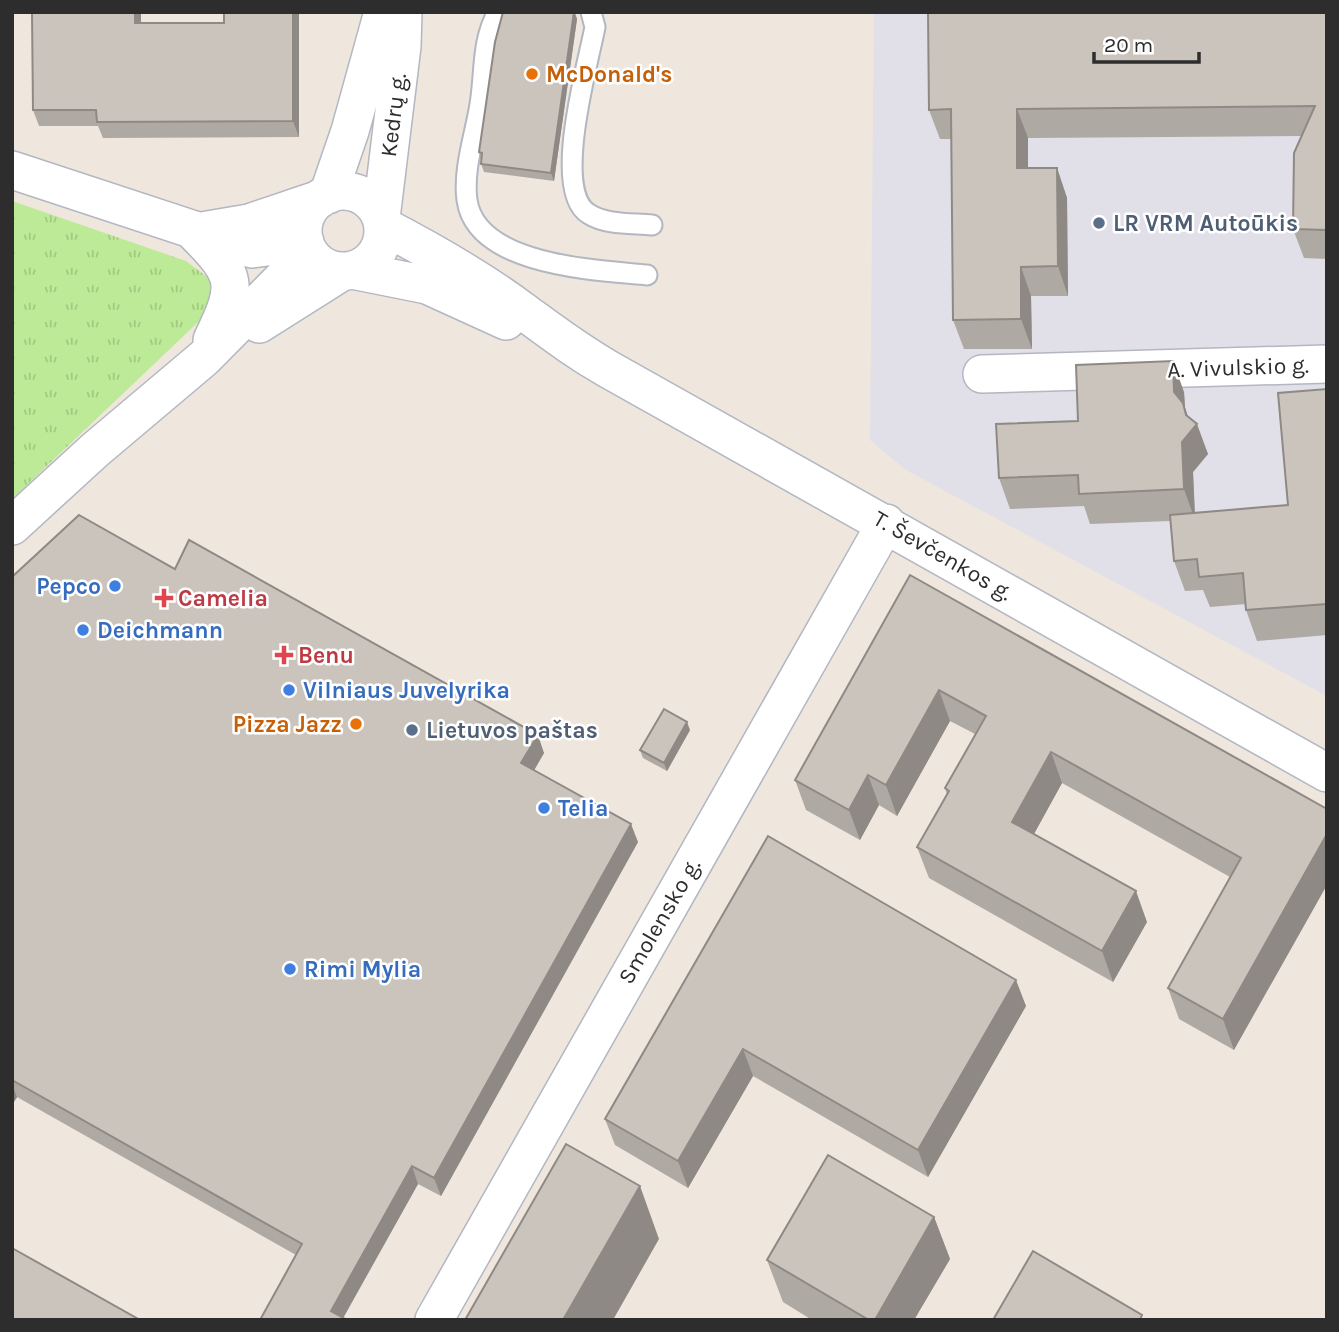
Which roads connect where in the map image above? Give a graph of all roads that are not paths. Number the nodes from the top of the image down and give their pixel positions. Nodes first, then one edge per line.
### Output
1 (383, 12) edge
2 (402, 12) edge
3 (498, 12) edge
4 (591, 12) edge
5 (12, 170) edge
6 (324, 197) junction
7 (382, 222) junction
8 (652, 225) dead end
9 (194, 232) junction
10 (307, 247) junction
11 (347, 271) junction
12 (647, 275) dead end
13 (558, 340) junction
14 (204, 358) junction
15 (1327, 364) edge
16 (982, 374) dead end
17 (886, 523) junction
18 (12, 527) edge
19 (1327, 773) edge
20 (434, 1320) edge

1 - 6 street, Kedrų g.
2 - 7 street, Kedrų g.
3 - 12 lane
4 - 8 lane
5 - 9 street
6 - 7 street
6 - 9 street
6 - 10 street
7 - 11 street
7 - 13 street, T. Ševčenkos g.
9 - 10 street
9 - 14 street
10 - 11 street
10 - 14 street
11 - 13 street, T. Ševčenkos g.
11 - 14 street
13 - 17 street, T. Ševčenkos g.
14 - 18 street
15 - 16 street, A. Vivulskio g.
17 - 19 street, T. Ševčenkos g.
17 - 20 street, Smolensko g.

